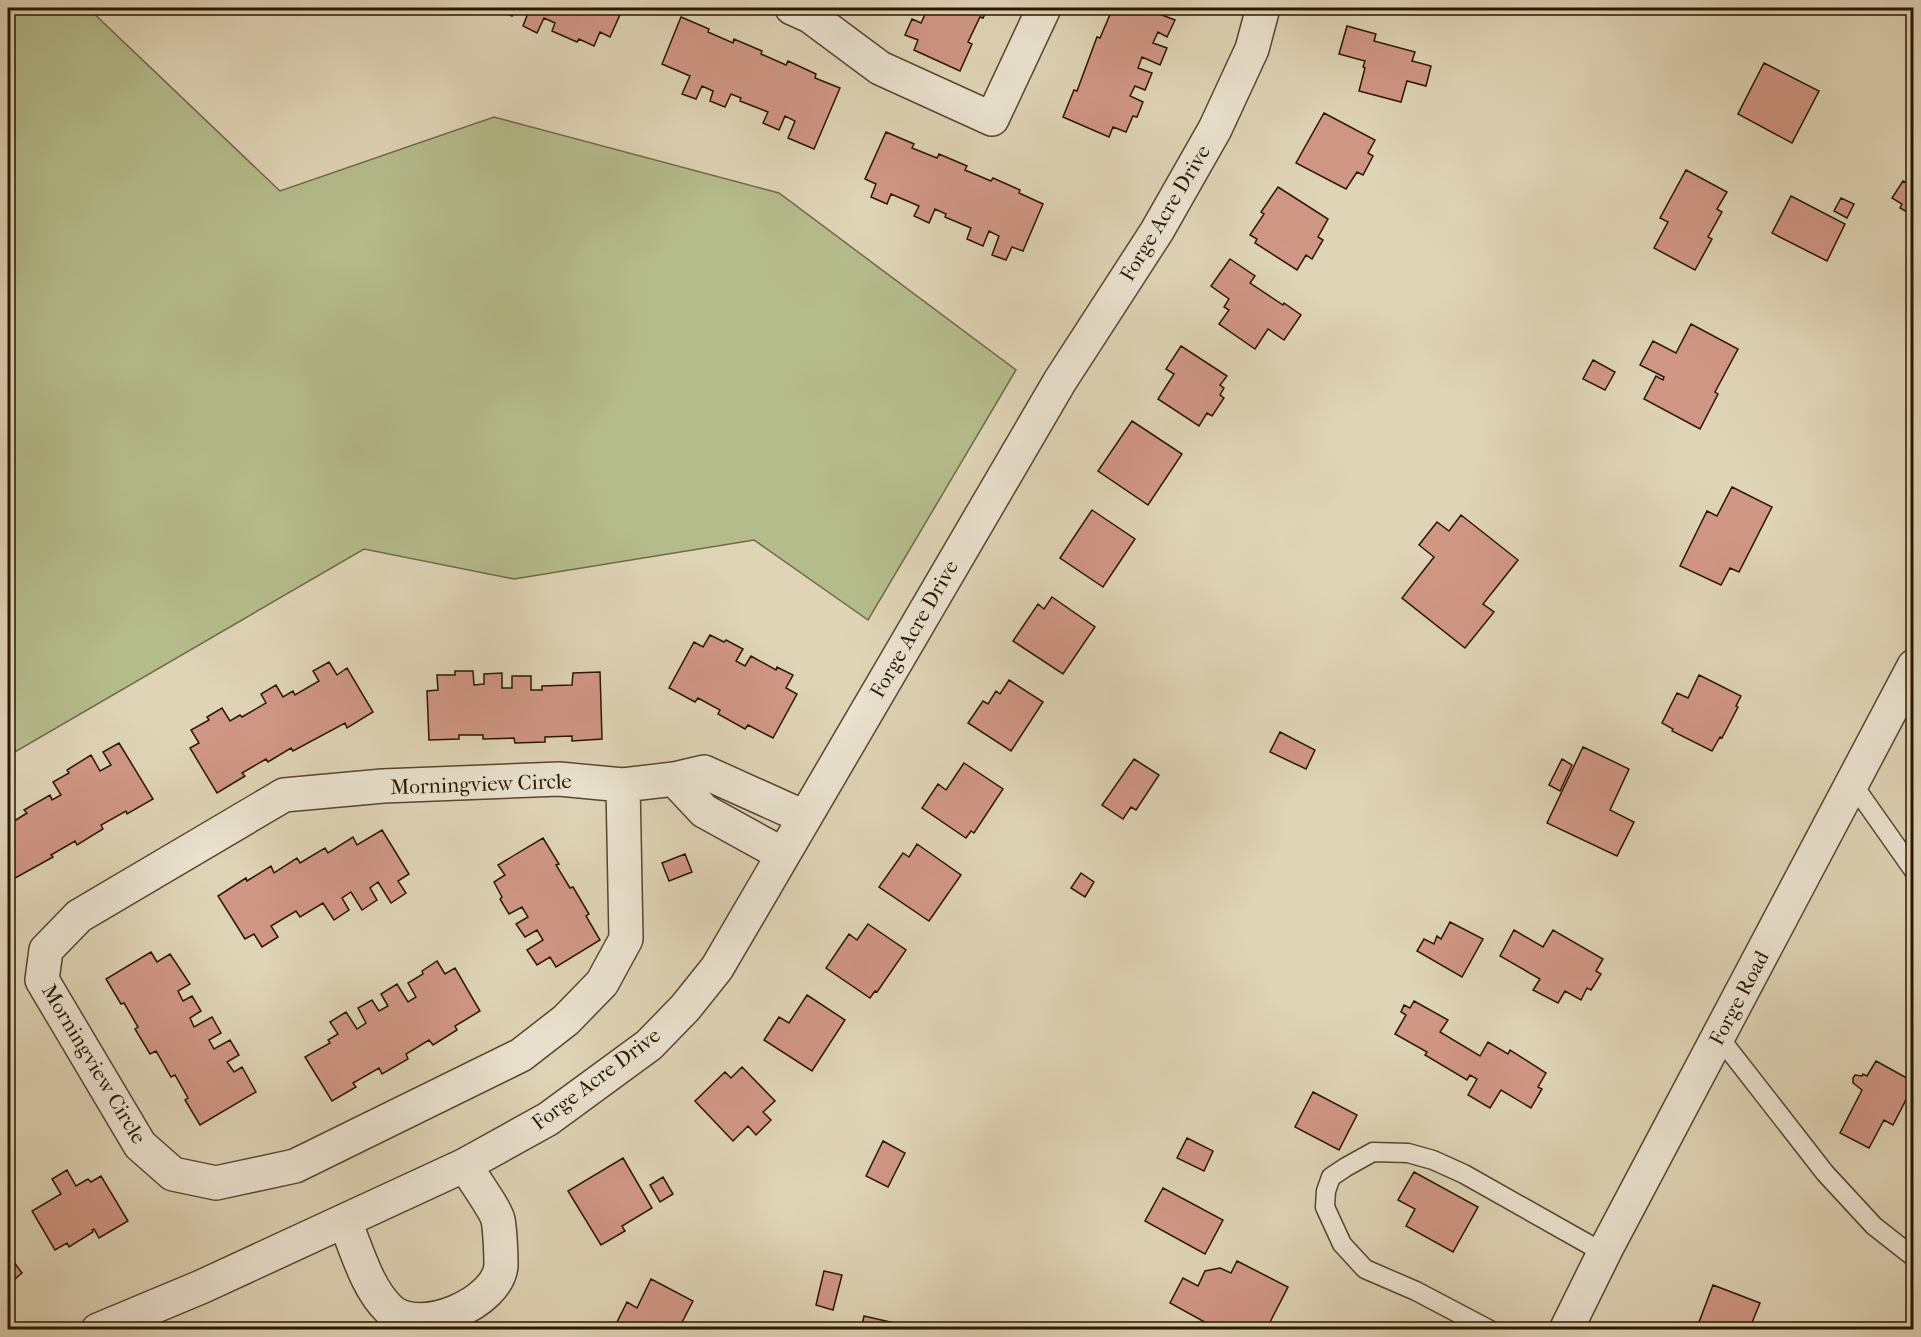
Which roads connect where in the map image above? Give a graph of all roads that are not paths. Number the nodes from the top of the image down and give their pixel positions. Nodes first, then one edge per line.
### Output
1 (792, 8) edge
2 (1044, 8) edge
3 (1263, 8) edge
4 (1914, 666) edge
5 (674, 779) junction
6 (1852, 783) junction
7 (623, 785) junction
8 (804, 817) junction
9 (782, 854) junction
10 (1914, 871) edge
11 (1719, 1037) junction
12 (465, 1166) junction
13 (345, 1222) junction
14 (1604, 1253) junction
15 (1911, 1255) dead end
16 (437, 1324) edge
17 (98, 1329) edge
18 (1490, 1329) edge
19 (1566, 1329) edge

1 - 2 street
3 - 8 street, Forge Acre Drive
4 - 6 street, Forge Road
5 - 7 street, Morningview Circle
5 - 8 street, Morningview Circle
5 - 9 street
6 - 10 lane
6 - 11 street, Forge Road
7 - 7 street, Morningview Circle
8 - 9 street, Forge Acre Drive
9 - 12 street, Forge Acre Drive
11 - 14 street, Forge Road
11 - 15 lane
12 - 13 street, Forge Acre Drive
12 - 16 street
13 - 16 street
13 - 17 street, Forge Acre Drive
14 - 18 lane
14 - 19 street, Forge Road

